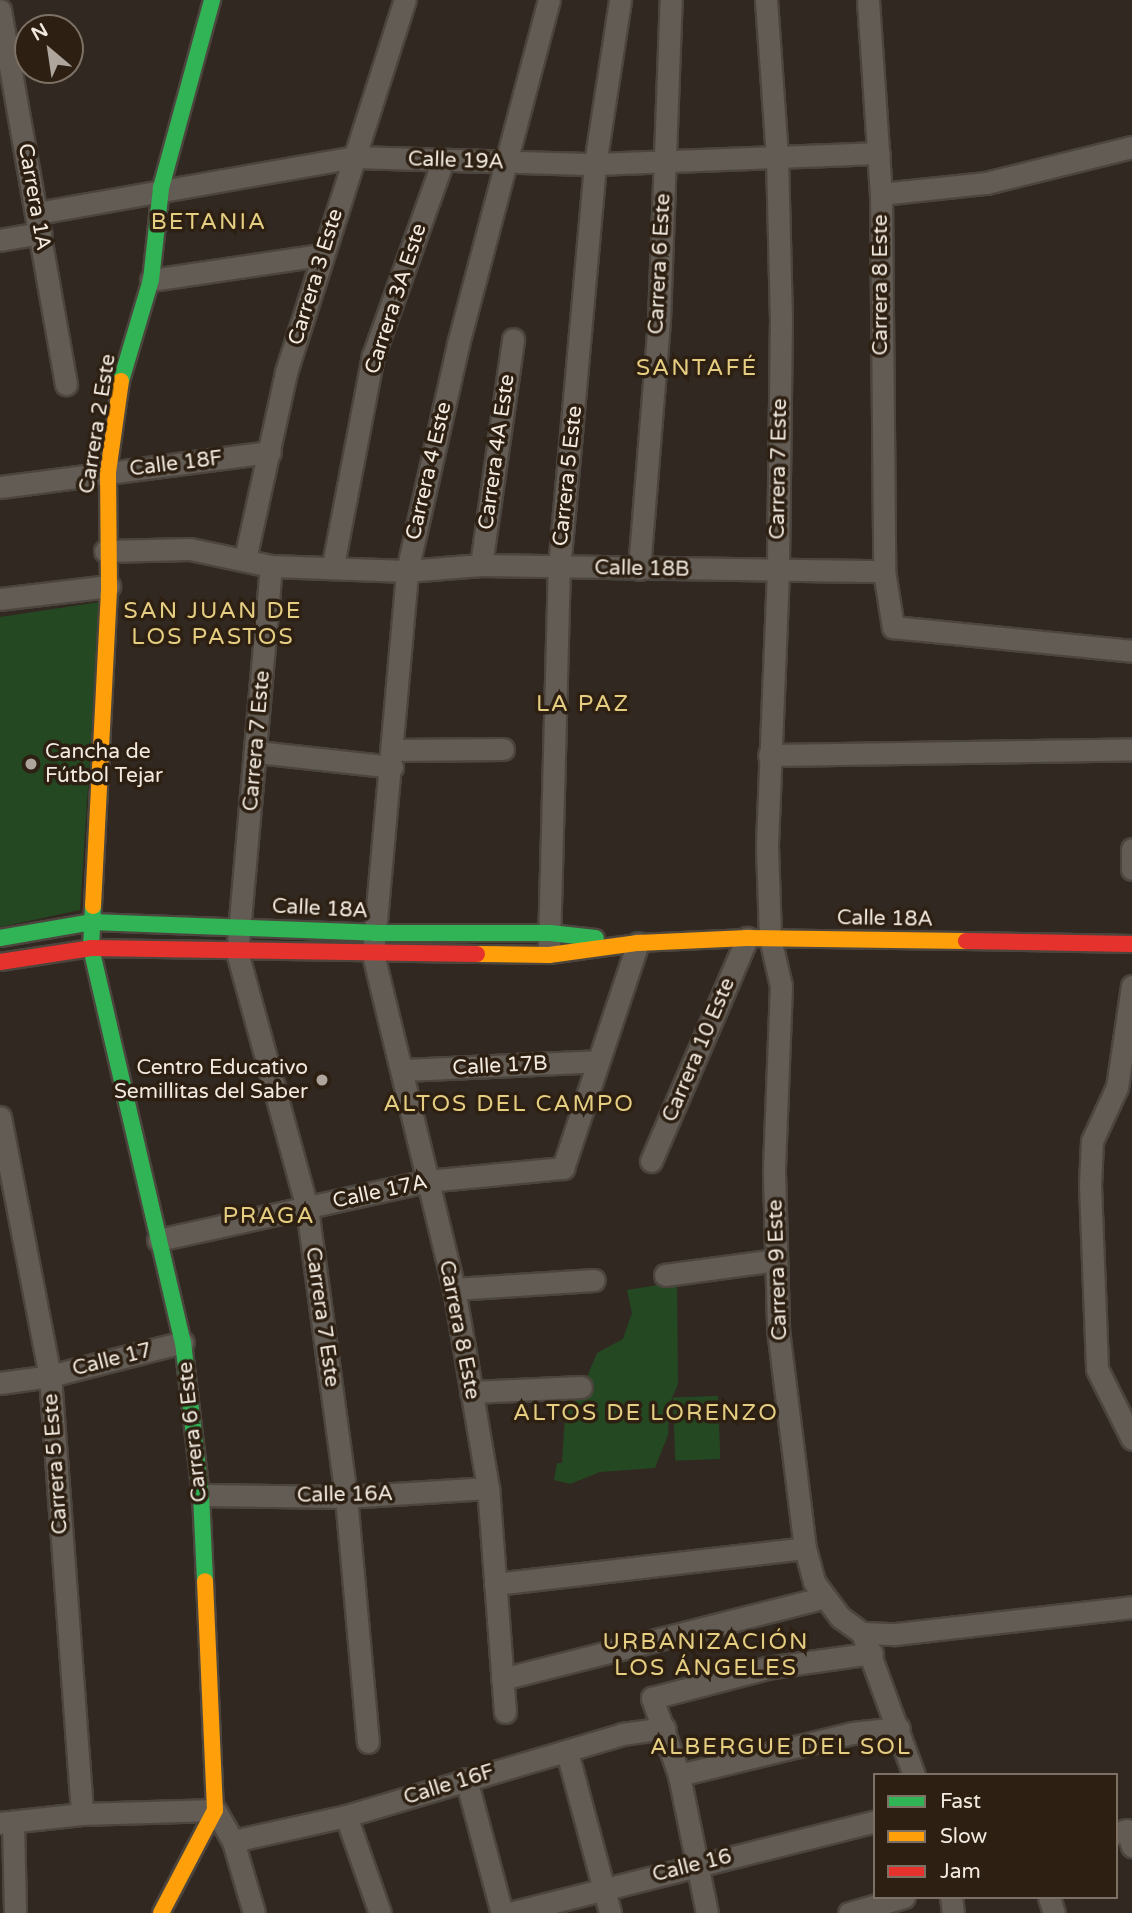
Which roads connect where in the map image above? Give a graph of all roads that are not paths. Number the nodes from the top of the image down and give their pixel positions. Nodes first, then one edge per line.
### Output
1 (212, 0) edge
2 (405, 0) edge
3 (549, 0) edge
4 (620, 0) edge
5 (671, 0) edge
6 (766, 0) edge
7 (868, 0) edge
8 (0, 10) edge
9 (1132, 147) edge
10 (879, 153) junction
11 (354, 157) junction
12 (777, 157) junction
13 (443, 160) junction
14 (665, 162) junction
15 (506, 163) junction
16 (595, 164) junction
17 (160, 188) junction
18 (881, 194) junction
19 (38, 223) junction
20 (0, 240) edge
21 (321, 255) junction
22 (150, 280) junction
23 (513, 339) dead end
24 (66, 384) dead end
25 (270, 452) junction
26 (108, 472) junction
27 (0, 487) edge
28 (105, 551) junction
29 (245, 559) junction
30 (333, 565) junction
31 (481, 565) junction
32 (271, 566) junction
33 (559, 568) junction
34 (639, 569) junction
35 (884, 570) junction
36 (407, 571) junction
37 (778, 571) junction
38 (108, 586) junction
39 (0, 599) edge
40 (1132, 651) edge
41 (503, 749) dead end
42 (1132, 749) edge
43 (257, 752) junction
44 (769, 755) junction
45 (393, 758) junction
46 (1132, 849) edge
47 (1132, 869) edge
48 (92, 922) junction
49 (239, 925) junction
50 (550, 933) junction
51 (0, 938) edge
52 (747, 938) junction
53 (770, 939) junction
54 (374, 943) junction
55 (638, 943) junction
56 (1132, 944) edge
57 (91, 948) junction
58 (237, 951) junction
59 (549, 955) junction
60 (0, 962) edge
61 (1132, 986) edge
62 (598, 1061) junction
63 (403, 1070) junction
64 (1125, 1089) edge
65 (0, 1117) edge
66 (651, 1161) dead end
67 (428, 1181) junction
68 (307, 1208) junction
69 (158, 1240) junction
70 (776, 1260) junction
71 (665, 1275) dead end
72 (594, 1280) dead end
73 (454, 1289) junction
74 (183, 1342) junction
75 (50, 1376) junction
76 (0, 1383) edge
77 (581, 1387) dead end
78 (471, 1392) junction
79 (1132, 1439) edge
80 (488, 1488) junction
81 (201, 1495) junction
82 (346, 1497) junction
83 (805, 1548) junction
84 (495, 1584) junction
85 (822, 1598) junction
86 (1132, 1607) edge
87 (862, 1633) junction
88 (872, 1653) junction
89 (502, 1679) junction
90 (505, 1712) dead end
91 (665, 1728) junction
92 (899, 1728) junction
93 (368, 1742) dead end
94 (567, 1752) junction
95 (914, 1773) edge
96 (679, 1775) junction
97 (466, 1779) junction
98 (215, 1810) junction
99 (82, 1814) junction
100 (346, 1816) junction
101 (873, 1821) edge
102 (7, 1823) edge
103 (233, 1841) junction
104 (695, 1865) junction
105 (604, 1889) junction
106 (897, 1899) edge
107 (15, 1913) edge
108 (161, 1913) edge
109 (254, 1913) edge
110 (380, 1913) edge
111 (502, 1913) edge
112 (510, 1913) edge
113 (610, 1913) edge
114 (707, 1913) edge
115 (849, 1913) edge

1 - 17 street, Carrera 2 Este
2 - 11 street, Carrera 3 Este
3 - 15 street, Carrera 4 Este
4 - 16 street, Carrera 5 Este
5 - 14 street, Carrera 6 Este
6 - 12 street, Carrera 7 Este
7 - 10 street, Carrera 8 Este
8 - 19 street, Carrera 1A
9 - 18 street
10 - 12 street, Calle 19A
10 - 18 street, Carrera 8 Este
11 - 13 street, Calle 19A
11 - 17 street, Calle 19A
11 - 21 street, Carrera 3 Este
12 - 14 street, Calle 19A
12 - 37 street, Carrera 7 Este
13 - 15 street, Calle 19A
13 - 30 street, Carrera 3A Este
14 - 16 street, Calle 19A
14 - 34 street, Carrera 6 Este
15 - 16 street, Calle 19A
15 - 36 street, Carrera 4 Este
16 - 33 street, Carrera 5 Este
17 - 19 street, Calle 19A
17 - 22 street, Carrera 2 Este
18 - 35 street, Carrera 8 Este
19 - 20 street, Calle 19A
19 - 24 street, Carrera 1A
21 - 22 street
21 - 25 street, Carrera 3 Este
22 - 26 street, Carrera 2 Este
23 - 31 street, Carrera 4A Este
25 - 26 street, Calle 18F
25 - 29 street, Carrera 3 Este
26 - 27 street, Calle 18F
26 - 28 street, Carrera 2 Este
28 - 29 street, Calle 18B
28 - 38 street, Carrera 2 Este
29 - 32 street, Calle 18B
30 - 32 street, Calle 18B
30 - 36 street, Calle 18B
31 - 33 street, Calle 18B
31 - 36 street, Calle 18B
32 - 43 street, Carrera 7 Este
33 - 34 street, Calle 18B
33 - 50 street, Carrera 5 Este
34 - 37 street, Calle 18B
35 - 37 street, Calle 18B
35 - 40 street
36 - 45 street, Carrera 4 Este
37 - 44 street, Carrera 7 Este
38 - 39 street
38 - 48 street, Carrera 2 Este
41 - 45 street
42 - 44 street
43 - 45 street
43 - 49 street, Carrera 7 Este
44 - 53 street, Carrera 7 Este
45 - 54 street, Carrera 4 Este
46 - 47 street
48 - 49 street, Calle 18A
48 - 51 street, Calle 18A
48 - 57 street, Carrera 2 Este
49 - 54 street, Calle 18A
49 - 58 street, Carrera 7 Este
50 - 54 street, Calle 18A
50 - 55 street, Calle 18A
50 - 59 street, Carrera 5 Este
52 - 53 street, Calle 18A
52 - 55 street, Calle 18A
52 - 66 street, Carrera 10 Este
53 - 56 street, Calle 18A
53 - 70 street, Carrera 9 Este
54 - 58 street, Calle 18A
54 - 59 street, Calle 18A
54 - 63 street, Carrera 8 Este
55 - 59 street, Calle 18A
55 - 62 street
57 - 58 street, Calle 18A
57 - 60 street, Calle 18A
57 - 69 street, Carrera 6 Este
58 - 68 street, Carrera 7 Este
61 - 64 street
62 - 63 street, Calle 17B
62 - 67 street, Calle 17A
63 - 67 street, Carrera 8 Este
64 - 79 street
65 - 75 street, Carrera 5 Este
67 - 68 street, Calle 17A
67 - 73 street, Carrera 8 Este
68 - 69 street, Calle 17A
68 - 82 street, Carrera 7 Este
69 - 74 street, Carrera 6 Este
70 - 71 street
70 - 83 street, Carrera 9 Este
72 - 73 street
73 - 78 street, Carrera 8 Este
74 - 75 street, Calle 17
74 - 81 street, Carrera 6 Este
75 - 76 street, Calle 17
75 - 99 street, Carrera 5 Este
77 - 78 street
78 - 80 street, Carrera 8 Este
80 - 82 street, Calle 16A
80 - 84 street, Carrera 8 Este
81 - 82 street, Calle 16A
81 - 98 street, Carrera 6 Este
82 - 93 street, Carrera 7 Este
83 - 84 street
83 - 85 street, Carrera 9 Este
84 - 89 street, Carrera 8 Este
85 - 87 street
85 - 89 street
86 - 87 street
87 - 88 street
88 - 91 street
88 - 92 street
89 - 90 street, Carrera 8 Este
91 - 94 street, Calle 16F
91 - 96 street
92 - 95 street
92 - 96 street
94 - 97 street, Calle 16F
94 - 105 street
96 - 104 street
97 - 100 street, Calle 16F
97 - 111 street
98 - 99 street
98 - 103 street
98 - 108 street
99 - 102 street
100 - 103 street, Calle 16F
100 - 110 street
101 - 104 street, Calle 16
102 - 107 street
103 - 109 street
104 - 105 street, Calle 16
104 - 114 street
105 - 112 street, Calle 16
105 - 113 street
106 - 115 street

